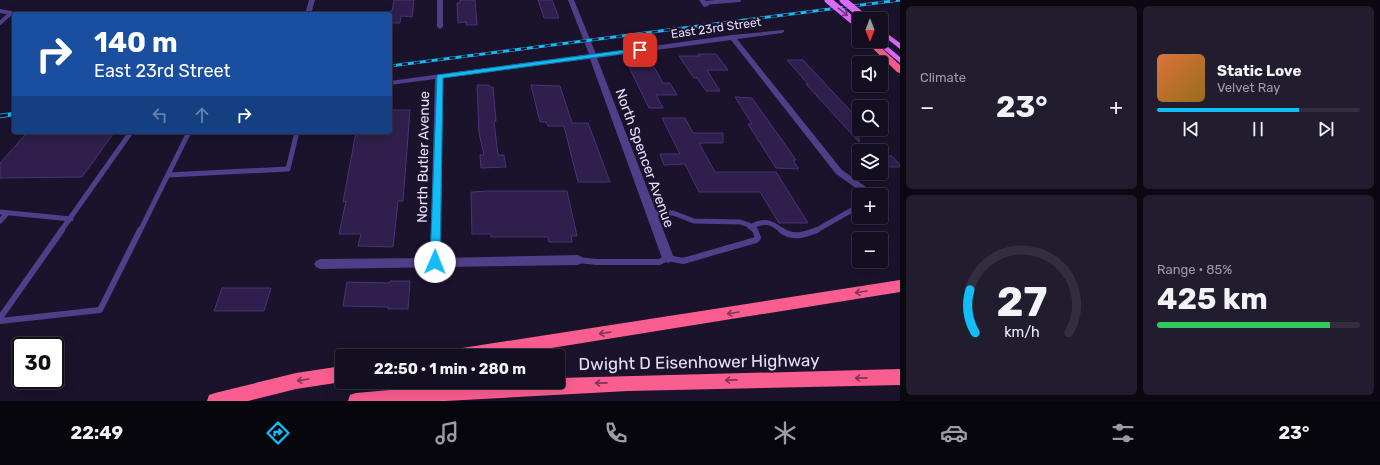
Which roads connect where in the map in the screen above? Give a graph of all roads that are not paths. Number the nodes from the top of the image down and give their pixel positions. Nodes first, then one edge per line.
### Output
1 (312, 0) edge
2 (440, 0) edge
3 (571, 0) edge
4 (739, 0) edge
5 (828, 0) edge
6 (843, 0) edge
7 (704, 3) edge
8 (0, 11) edge
9 (309, 12) edge
10 (858, 12) edge
11 (852, 20) edge
12 (0, 23) edge
13 (440, 27) dead end
14 (782, 31) dead end
15 (732, 37) junction
16 (888, 37) edge
17 (900, 47) edge
18 (876, 48) edge
19 (885, 48) edge
20 (593, 56) junction
21 (900, 61) edge
22 (900, 70) edge
23 (439, 77) junction
24 (392, 83) edge
25 (131, 134) edge
26 (188, 134) edge
27 (296, 134) edge
28 (168, 175) junction
29 (860, 188) edge
30 (852, 210) edge
31 (0, 212) edge
32 (7, 213) junction
33 (652, 213) junction
34 (71, 219) junction
35 (0, 221) edge
36 (750, 226) junction
37 (668, 258) junction
38 (578, 260) joint
39 (435, 262) junction
40 (320, 264) dead end
41 (900, 286) edge
42 (0, 319) edge
43 (500, 349) edge
44 (335, 375) edge
45 (900, 377) edge
46 (215, 401) edge
47 (356, 401) edge

1 - 9 street
2 - 13 street
3 - 20 street, North Spencer Avenue
4 - 7 lane
5 -> 11 main road, bridge
6 - 10 main road, bridge
8 - 12 lane
14 - 15 street, East 23rd Street
15 - 20 street, East 23rd Street
15 - 29 street
16 - 17 main road
18 - 22 highway
19 - 21 main road
20 - 23 street, East 23rd Street
20 - 33 street, North Spencer Avenue
23 - 24 street, East 23rd Street
23 - 39 street, North Butler Avenue
25 - 34 lane
26 - 28 lane
27 - 28 lane
28 - 42 lane
30 - 36 lane
31 - 32 lane
32 - 34 lane
32 - 35 lane
33 - 36 lane
33 - 37 street, North Spencer Avenue
34 - 42 lane
36 - 37 lane
37 - 38 lane
38 - 39 street
39 - 40 street
41 -> 43 highway
44 -> 46 highway
45 -> 47 highway, Dwight D Eisenhower Highway

